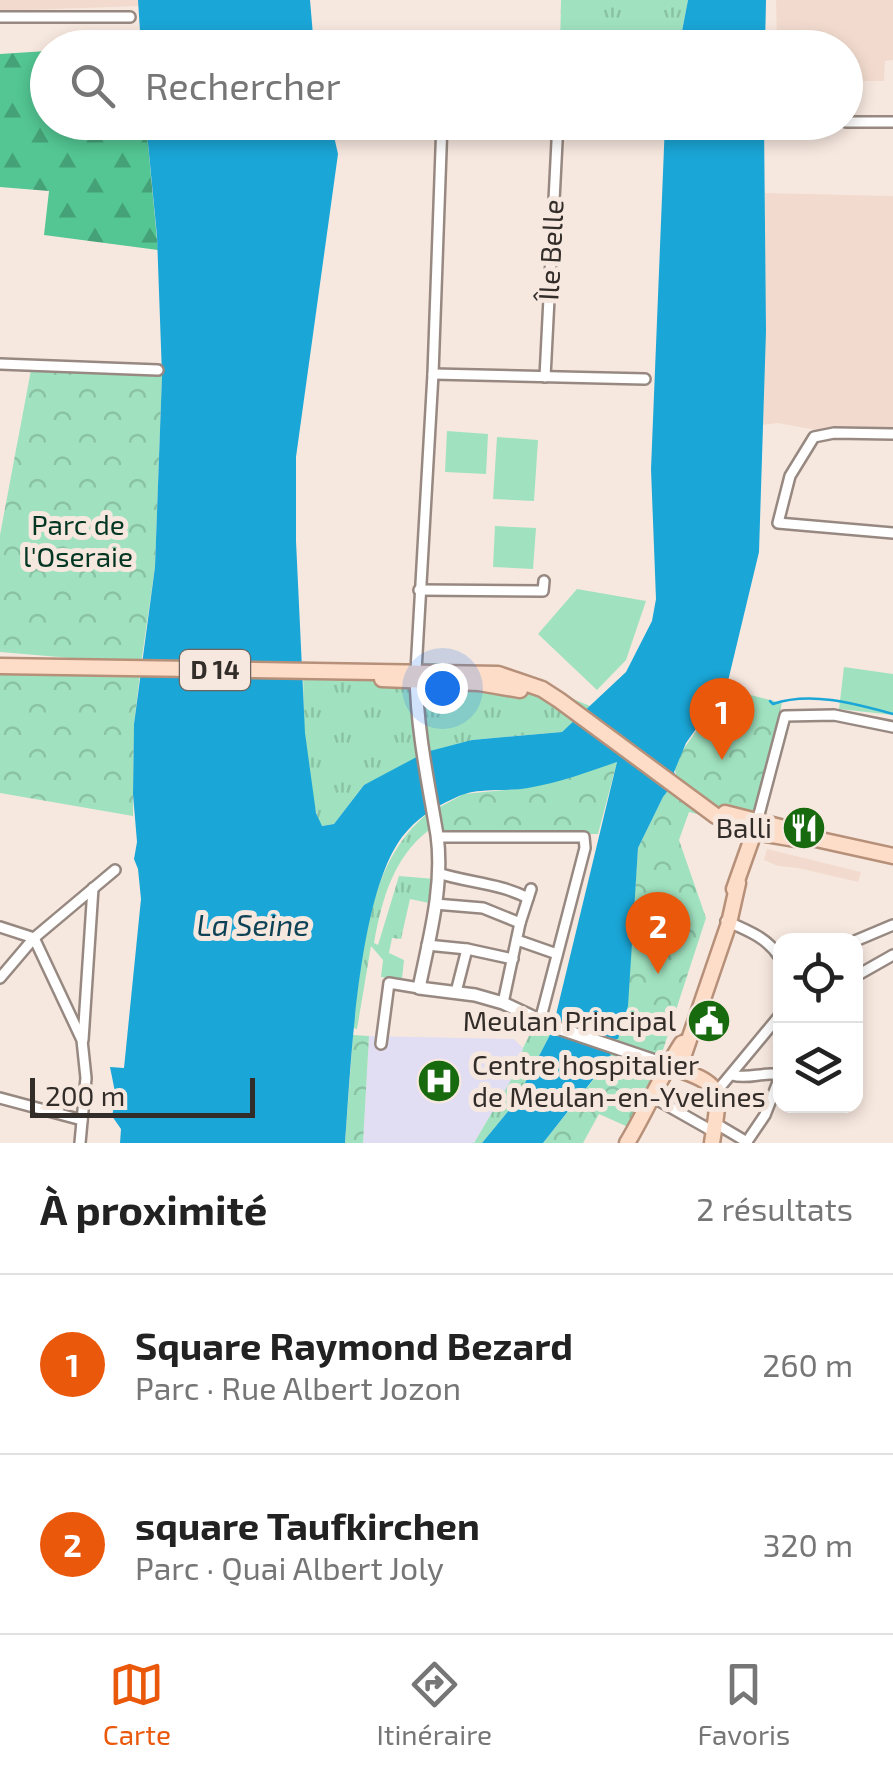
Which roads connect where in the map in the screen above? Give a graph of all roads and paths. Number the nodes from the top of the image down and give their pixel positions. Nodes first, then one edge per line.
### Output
1 (0, 17) edge
2 (130, 18) dead end
3 (863, 122) edge
4 (893, 122) edge
5 (441, 140) edge
6 (557, 140) edge
7 (0, 364) edge
8 (158, 370) dead end
9 (433, 374) junction
10 (545, 377) junction
11 (645, 378) dead end
12 (893, 434) edge
13 (893, 533) edge
14 (544, 581) dead end
15 (420, 590) junction
16 (0, 666) edge
17 (416, 676) junction
18 (893, 728) edge
19 (756, 827) junction
20 (437, 837) junction
21 (893, 856) edge
22 (115, 870) dead end
23 (438, 873) junction
24 (94, 888) junction
25 (435, 904) junction
26 (727, 921) junction
27 (520, 923) junction
28 (893, 925) edge
29 (0, 927) edge
30 (863, 937) edge
31 (34, 938) junction
32 (517, 940) junction
33 (427, 945) junction
34 (773, 948) edge
35 (467, 949) junction
36 (557, 954) junction
37 (893, 955) edge
38 (514, 959) junction
39 (863, 972) edge
40 (0, 978) edge
41 (419, 988) junction
42 (456, 992) junction
43 (502, 1003) junction
44 (542, 1022) junction
45 (774, 1023) edge
46 (82, 1040) junction
47 (382, 1044) dead end
48 (671, 1064) junction
49 (773, 1073) edge
50 (732, 1075) junction
51 (716, 1092) junction
52 (773, 1095) edge
53 (0, 1098) edge
54 (654, 1098) junction
55 (82, 1120) junction
56 (713, 1133) edge
57 (80, 1143) edge
58 (627, 1143) edge
59 (746, 1143) edge

1 - 2 street
3 - 4 street
5 - 9 street
6 - 10 street, Île Belle
7 - 8 street
9 - 10 street
9 - 15 street
10 - 11 street
12 - 13 street
14 - 15 street
15 - 17 street
16 - 17 main road, D 14
17 - 19 main road, D 14
17 - 20 street
18 - 19 street
19 - 21 main road, D 14
19 - 26 main road
20 - 23 street
20 - 36 street
22 - 24 street
23 - 25 street
23 - 27 street
24 - 31 street
24 - 46 street
25 - 27 street
25 - 33 street
26 - 34 street
26 - 48 main road
27 - 32 street
28 - 30 street
29 - 31 street
31 - 40 street
31 - 46 street
32 - 36 street
32 - 38 street
33 - 35 street
33 - 41 street
35 - 38 street
35 - 42 street
36 - 44 street
37 - 39 street
38 - 43 street
41 - 42 street
41 - 47 street
42 - 43 street
43 - 44 street
44 - 48 street
45 - 50 street
46 - 55 street
48 - 51 main road
48 - 54 main road
49 - 50 street
50 - 51 street
51 - 56 main road
52 - 59 street
53 - 55 street
54 - 56 street
54 - 58 main road
55 - 57 street
56 - 59 street

